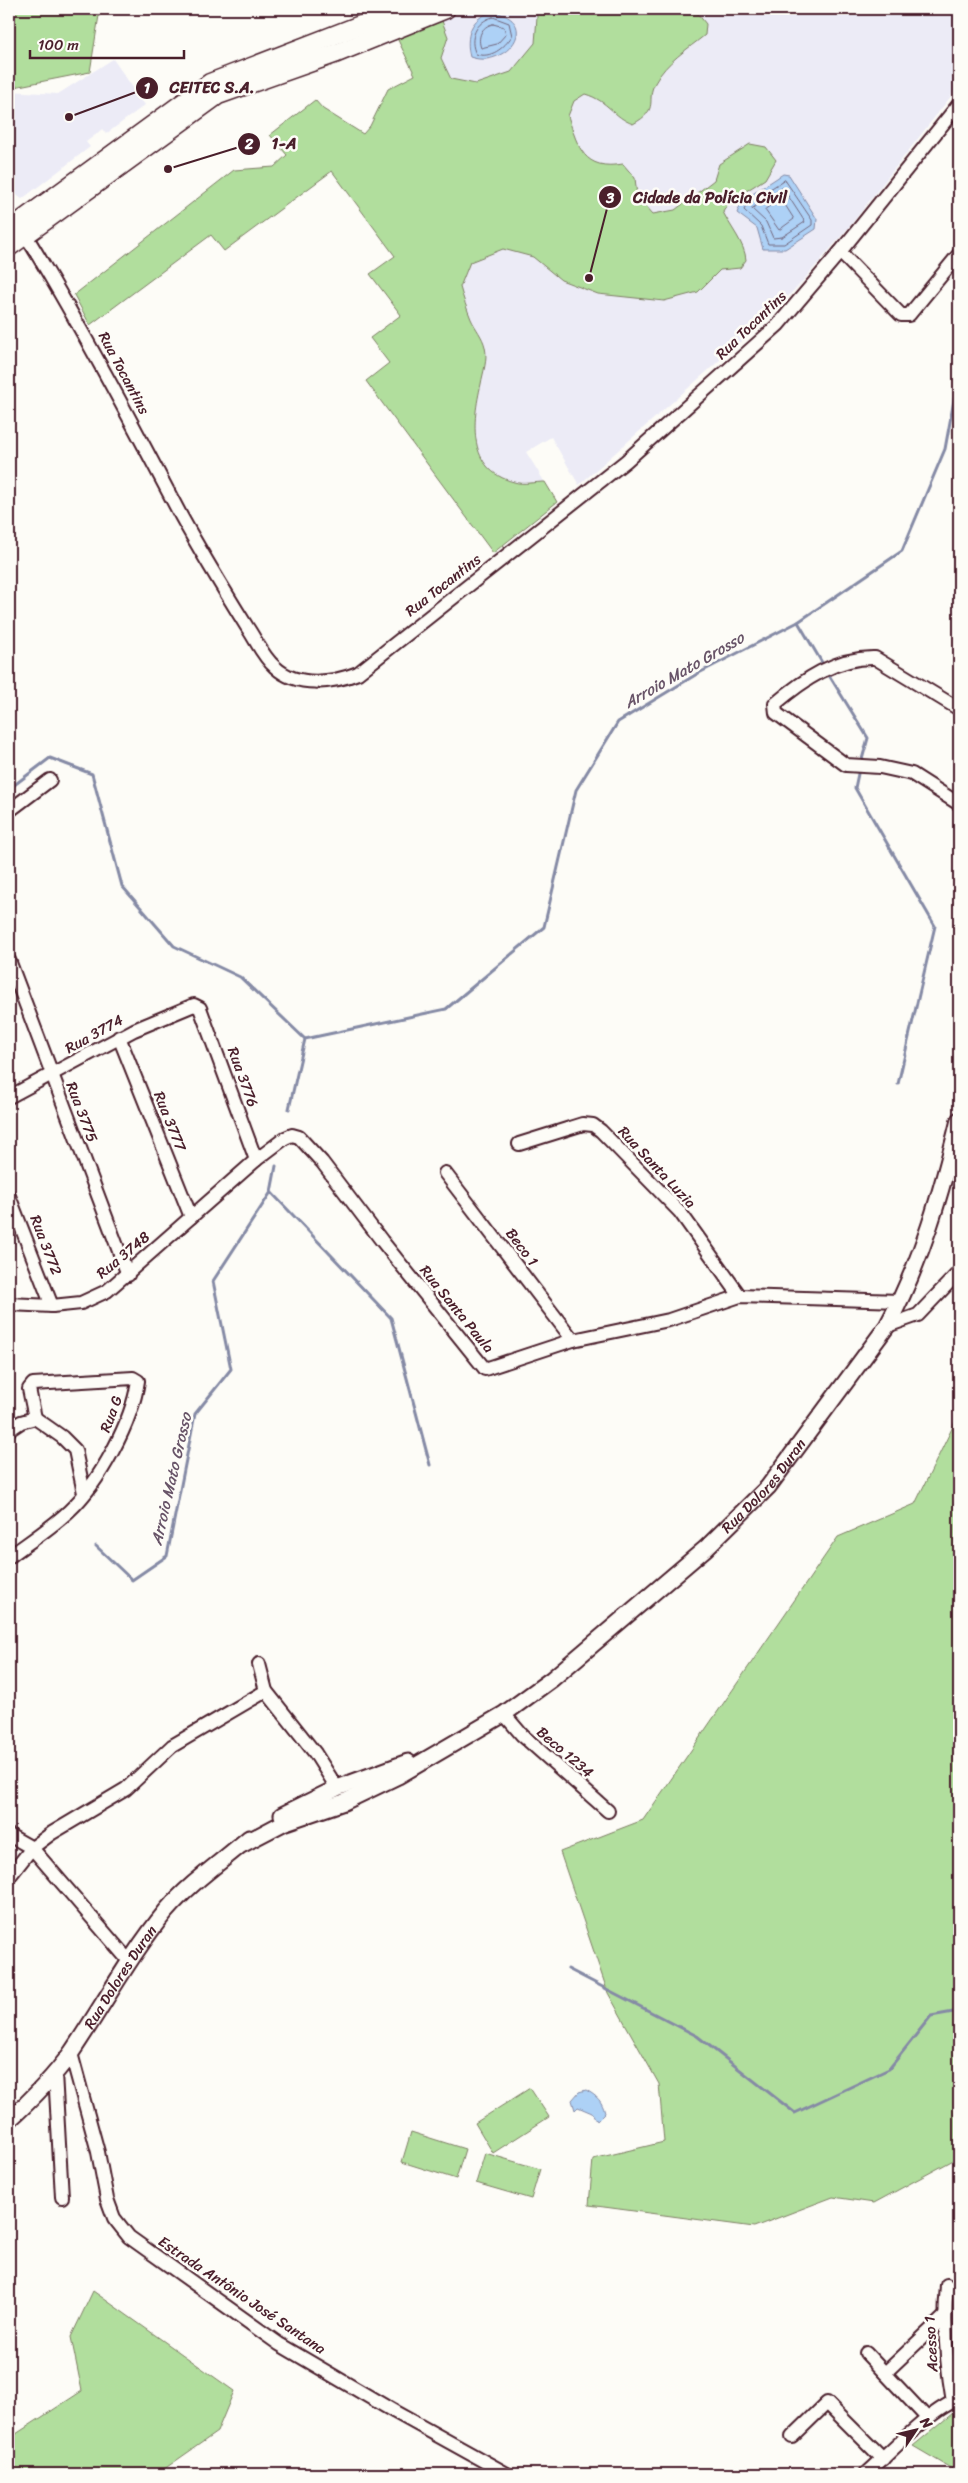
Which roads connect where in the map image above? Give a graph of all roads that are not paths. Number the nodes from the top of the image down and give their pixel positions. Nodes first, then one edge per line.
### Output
1 (402, 9) edge
2 (446, 9) edge
3 (959, 104) edge
4 (17, 232) edge
5 (9, 246) edge
6 (840, 252) junction
7 (959, 254) edge
8 (959, 709) edge
9 (50, 780) dead end
10 (959, 804) edge
11 (9, 812) edge
12 (9, 960) edge
13 (198, 1006) joint
14 (119, 1037) junction
15 (51, 1076) junction
16 (9, 1097) edge
17 (959, 1120) edge
18 (519, 1144) dead end
19 (256, 1160) junction
20 (445, 1173) dead end
21 (235, 1178) joint
22 (9, 1196) edge
23 (191, 1217) junction
24 (959, 1272) edge
25 (128, 1275) junction
26 (740, 1296) junction
27 (900, 1301) junction
28 (9, 1304) edge
29 (52, 1306) junction
30 (887, 1326) junction
31 (573, 1340) junction
32 (35, 1418) junction
33 (9, 1430) edge
34 (84, 1493) junction
35 (9, 1557) edge
36 (259, 1664) dead end
37 (266, 1691) junction
38 (504, 1714) junction
39 (438, 1751) junction
40 (336, 1788) junction
41 (344, 1801) junction
42 (608, 1811) dead end
43 (9, 1835) edge
44 (243, 1844) junction
45 (32, 1848) junction
46 (9, 1878) edge
47 (129, 1961) junction
48 (71, 2053) junction
49 (55, 2073) junction
50 (9, 2120) edge
51 (62, 2196) dead end
52 (947, 2285) dead end
53 (944, 2318) junction
54 (866, 2353) dead end
55 (885, 2373) junction
56 (956, 2401) edge
57 (928, 2419) junction
58 (792, 2437) dead end
59 (883, 2459) junction
60 (507, 2474) edge
61 (866, 2474) edge

1 - 4 main road
2 - 4 main road
3 - 6 street, Rua Tocantins
4 - 5 main road
4 - 6 street, Rua Tocantins
6 - 7 street
8 - 10 street
9 - 11 street
12 - 15 street, Rua 3775
13 - 14 street, Rua 3774
13 - 19 street, Rua 3776
14 - 15 street, Rua 3774
14 - 23 street, Rua 3777
15 - 16 street, Rua 3774
15 - 25 street, Rua 3775
17 - 27 street, Rua Dolores Duran
18 - 26 street, Rua Santa Luzia
19 - 21 street, Rua Santa Paula
19 - 31 street, Rua Santa Paula
20 - 31 street, Beco 1
21 - 23 street, Rua 3748
22 - 29 street, Rua 3772
23 - 25 street, Rua 3748
24 - 30 street
25 - 29 street, Rua 3748
26 - 27 street, Rua Santa Paula
26 - 31 street, Rua Santa Paula
27 - 30 street, Rua Dolores Duran
28 - 29 street, Rua 3748
30 - 38 street, Rua Dolores Duran
32 - 33 street
32 - 34 street
32 - 34 street, Rua G
34 - 35 street, Rua G
36 - 37 street
37 - 40 street
37 - 45 street
38 - 39 street, Rua Dolores Duran
38 - 42 street, Beco 1234
39 - 40 street, Rua Dolores Duran
39 - 41 street, Rua Dolores Duran
40 - 41 street
40 - 44 street, Rua Dolores Duran
41 - 44 street, Rua Dolores Duran
43 - 45 street
44 - 47 street, Rua Dolores Duran
45 - 46 street
45 - 47 street
47 - 48 street, Rua Dolores Duran
48 - 49 street, Rua Dolores Duran
48 - 60 street, Estrada Antônio José Santana
49 - 50 street, Rua Dolores Duran
49 - 51 street
52 - 53 street, Acesso 1
53 - 55 street
53 - 56 street, Acesso 1
54 - 55 street
55 - 57 street
56 - 57 street
57 - 59 street
58 - 59 street
59 - 61 street

